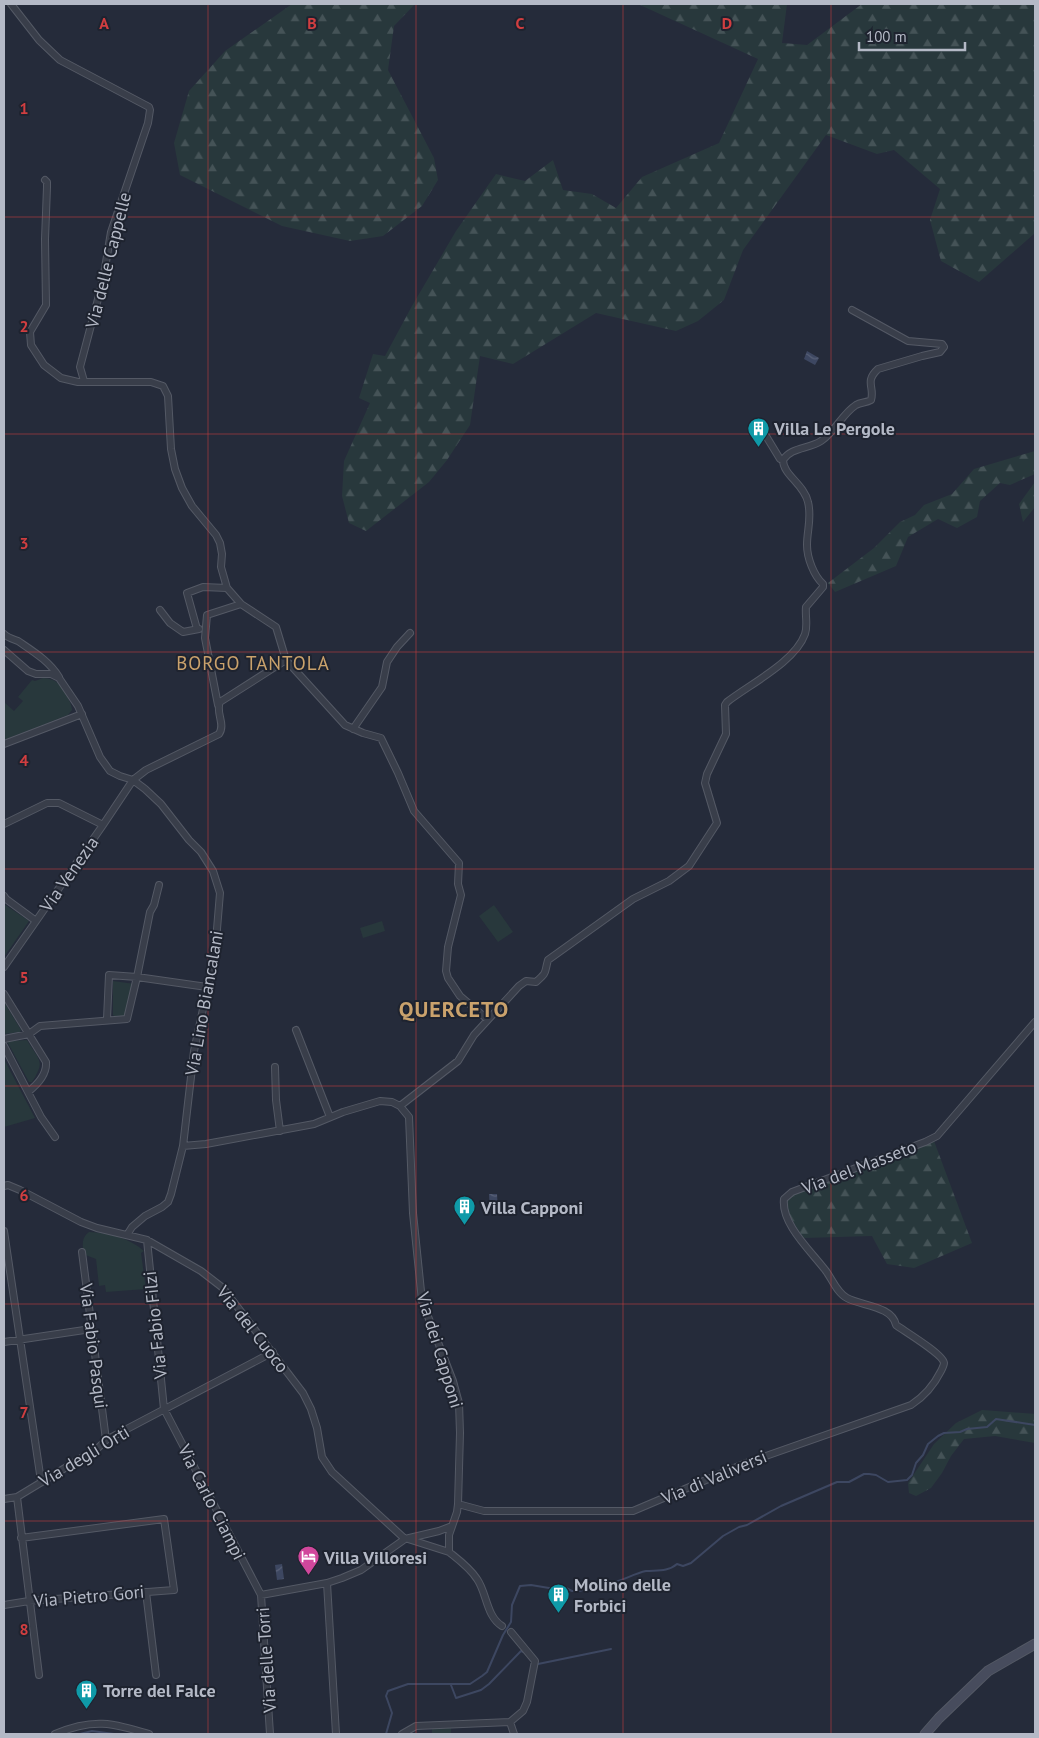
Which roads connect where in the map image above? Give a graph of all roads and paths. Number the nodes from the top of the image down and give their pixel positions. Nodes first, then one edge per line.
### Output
1 (12, 4) edge
2 (45, 180) dead end
3 (852, 310) dead end
4 (84, 381) junction
5 (763, 431) dead end
6 (783, 460) junction
7 (227, 588) junction
8 (241, 604) junction
9 (160, 610) dead end
10 (205, 628) junction
11 (197, 629) junction
12 (410, 633) dead end
13 (4, 634) edge
14 (4, 650) edge
15 (286, 660) junction
16 (59, 678) junction
17 (218, 704) junction
18 (82, 714) junction
19 (353, 729) junction
20 (4, 744) edge
21 (133, 780) junction
22 (4, 824) edge
23 (103, 825) junction
24 (158, 885) dead end
25 (4, 896) edge
26 (36, 921) junction
27 (4, 966) edge
28 (137, 978) junction
29 (207, 987) junction
30 (4, 994) edge
31 (107, 1019) junction
32 (488, 1019) junction
33 (1035, 1022) edge
34 (296, 1030) dead end
35 (29, 1034) junction
36 (4, 1039) edge
37 (4, 1046) edge
38 (275, 1067) dead end
39 (28, 1092) junction
40 (400, 1106) junction
41 (330, 1117) junction
42 (280, 1131) junction
43 (55, 1137) dead end
44 (182, 1146) junction
45 (4, 1186) edge
46 (4, 1230) edge
47 (127, 1235) junction
48 (147, 1240) junction
49 (82, 1252) dead end
50 (91, 1328) junction
51 (19, 1340) junction
52 (4, 1342) edge
53 (272, 1352) junction
54 (944, 1363) joint
55 (164, 1409) junction
56 (106, 1440) junction
57 (41, 1481) junction
58 (17, 1497) junction
59 (4, 1499) edge
60 (458, 1504) junction
61 (452, 1526) junction
62 (21, 1538) junction
63 (406, 1538) junction
64 (449, 1552) junction
65 (327, 1583) junction
66 (146, 1592) junction
67 (261, 1595) junction
68 (29, 1601) junction
69 (4, 1605) edge
70 (502, 1626) dead end
71 (511, 1632) dead end
72 (1035, 1644) edge
73 (39, 1675) dead end
74 (156, 1675) dead end
75 (510, 1722) junction
76 (55, 1734) edge
77 (149, 1734) edge
78 (270, 1734) edge
79 (336, 1734) edge
80 (402, 1734) edge
81 (514, 1734) edge
82 (925, 1734) edge

1 - 4 street, Via delle Cappelle
2 - 4 street
3 - 6 street
4 - 7 street
5 - 6 street
6 - 32 street
7 - 8 street
7 - 11 street
8 - 10 street
8 - 15 street
9 - 11 street
10 - 11 street
10 - 17 street
12 - 19 street
13 - 16 street, Via Lino Biancalani
14 - 16 street
15 - 17 street
15 - 19 street
16 - 18 street, Via Lino Biancalani
17 - 21 street
18 - 20 street
18 - 21 street, Via Lino Biancalani
19 - 32 street
21 - 23 street, Via Venezia
21 - 29 street, Via Lino Biancalani
22 - 23 street
23 - 26 street, Via Venezia
24 - 28 street
25 - 26 street
26 - 27 street, Via Venezia
28 - 29 street
28 - 31 street
28 - 31 street
29 - 44 street, Via Lino Biancalani
30 - 35 street
31 - 35 street
32 - 40 street
33 - 54 street, Via del Masseto
34 - 41 street
35 - 36 street
35 - 39 street
37 - 39 street
38 - 42 street
39 - 43 street
40 - 41 street
40 - 60 street, Via dei Capponi
41 - 42 street
42 - 44 street
44 - 47 street, Via Lino Biancalani
45 - 47 street, Via del Cuoco
46 - 51 street
47 - 48 street, Via del Cuoco
48 - 53 street, Via del Cuoco
48 - 55 street, Via Fabio Filzi
49 - 50 street, Via Fabio Pasqui
50 - 51 street
50 - 56 street, Via Fabio Pasqui
51 - 52 street
51 - 57 street
53 - 55 street, Via degli Orti
53 - 63 street, Via del Cuoco
54 - 60 street, Via di Valiversi
55 - 56 street, Via degli Orti
55 - 67 street, Via Carlo Ciampi
56 - 57 street, Via degli Orti
57 - 58 street, Via degli Orti
58 - 59 street, Via degli Orti
58 - 62 street
60 - 61 street, Via dei Capponi
61 - 63 street, Via delle Torri
61 - 64 street, Via dei Capponi
62 - 66 street, Via Pietro Gori
62 - 68 street
63 - 64 street
63 - 65 street, Via delle Torri
64 - 70 street
65 - 67 street, Via delle Torri
65 - 79 street
66 - 68 street, Via Pietro Gori
66 - 74 street
67 - 78 street, Via delle Torri
68 - 69 street, Via Pietro Gori
68 - 73 street
71 - 75 street
72 - 82 street
75 - 80 street
75 - 81 street
76 - 77 street

